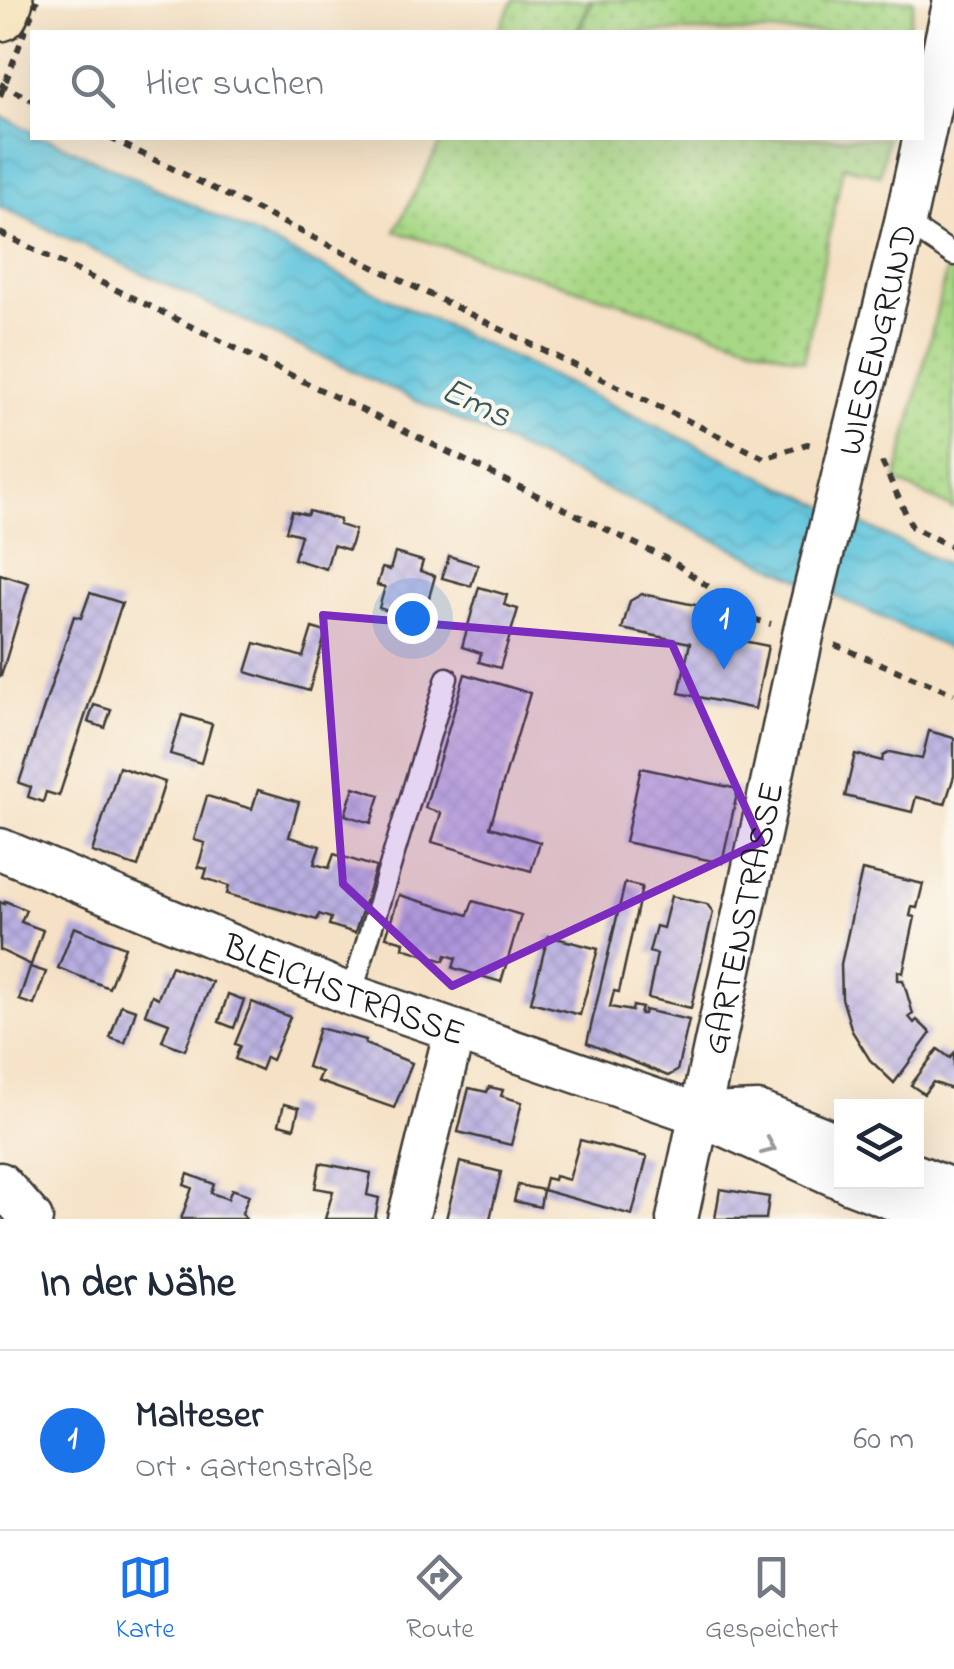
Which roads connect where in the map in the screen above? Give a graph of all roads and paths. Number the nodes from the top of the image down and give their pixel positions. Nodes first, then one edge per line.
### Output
1 (5, 0) edge
2 (37, 0) edge
3 (954, 0) edge
4 (0, 13) edge
5 (0, 84) edge
6 (0, 96) edge
7 (30, 99) edge
8 (924, 136) edge
9 (114, 140) edge
10 (923, 140) edge
11 (905, 222) junction
12 (0, 233) edge
13 (954, 254) edge
14 (807, 444) dead end
15 (866, 458) junction
16 (954, 548) edge
17 (806, 624) junction
18 (447, 678) dead end
19 (954, 694) edge
20 (0, 849) edge
21 (350, 995) junction
22 (454, 1033) junction
23 (698, 1114) junction
24 (834, 1142) edge
25 (834, 1175) edge
26 (0, 1183) edge
27 (954, 1190) edge
28 (895, 1197) edge
29 (32, 1219) edge
30 (408, 1219) edge
31 (677, 1219) edge
32 (944, 1219) edge

1 - 4 street
2 - 6 path, bridge
3 - 8 street, WIESENGRUND
5 - 7 path
9 - 14 path
10 - 11 street, WIESENGRUND
11 - 13 lane
11 - 15 street, WIESENGRUND
12 - 17 path
15 - 16 path
15 - 17 street, WIESENGRUND
17 - 19 path
17 - 23 street, GARTENSTRASSE
18 - 21 lane
20 - 21 street, BLEICHSTRASSE
21 - 22 street, BLEICHSTRASSE
22 - 23 street, BLEICHSTRASSE
22 - 30 street
23 - 24 street, BLEICHSTRASSE
23 -> 25 street, BLEICHSTRASSE
23 - 31 street, GARTENSTRASSE
26 - 29 street
27 - 28 street, BLEICHSTRASSE
28 - 32 street, BLEICHSTRASSE

